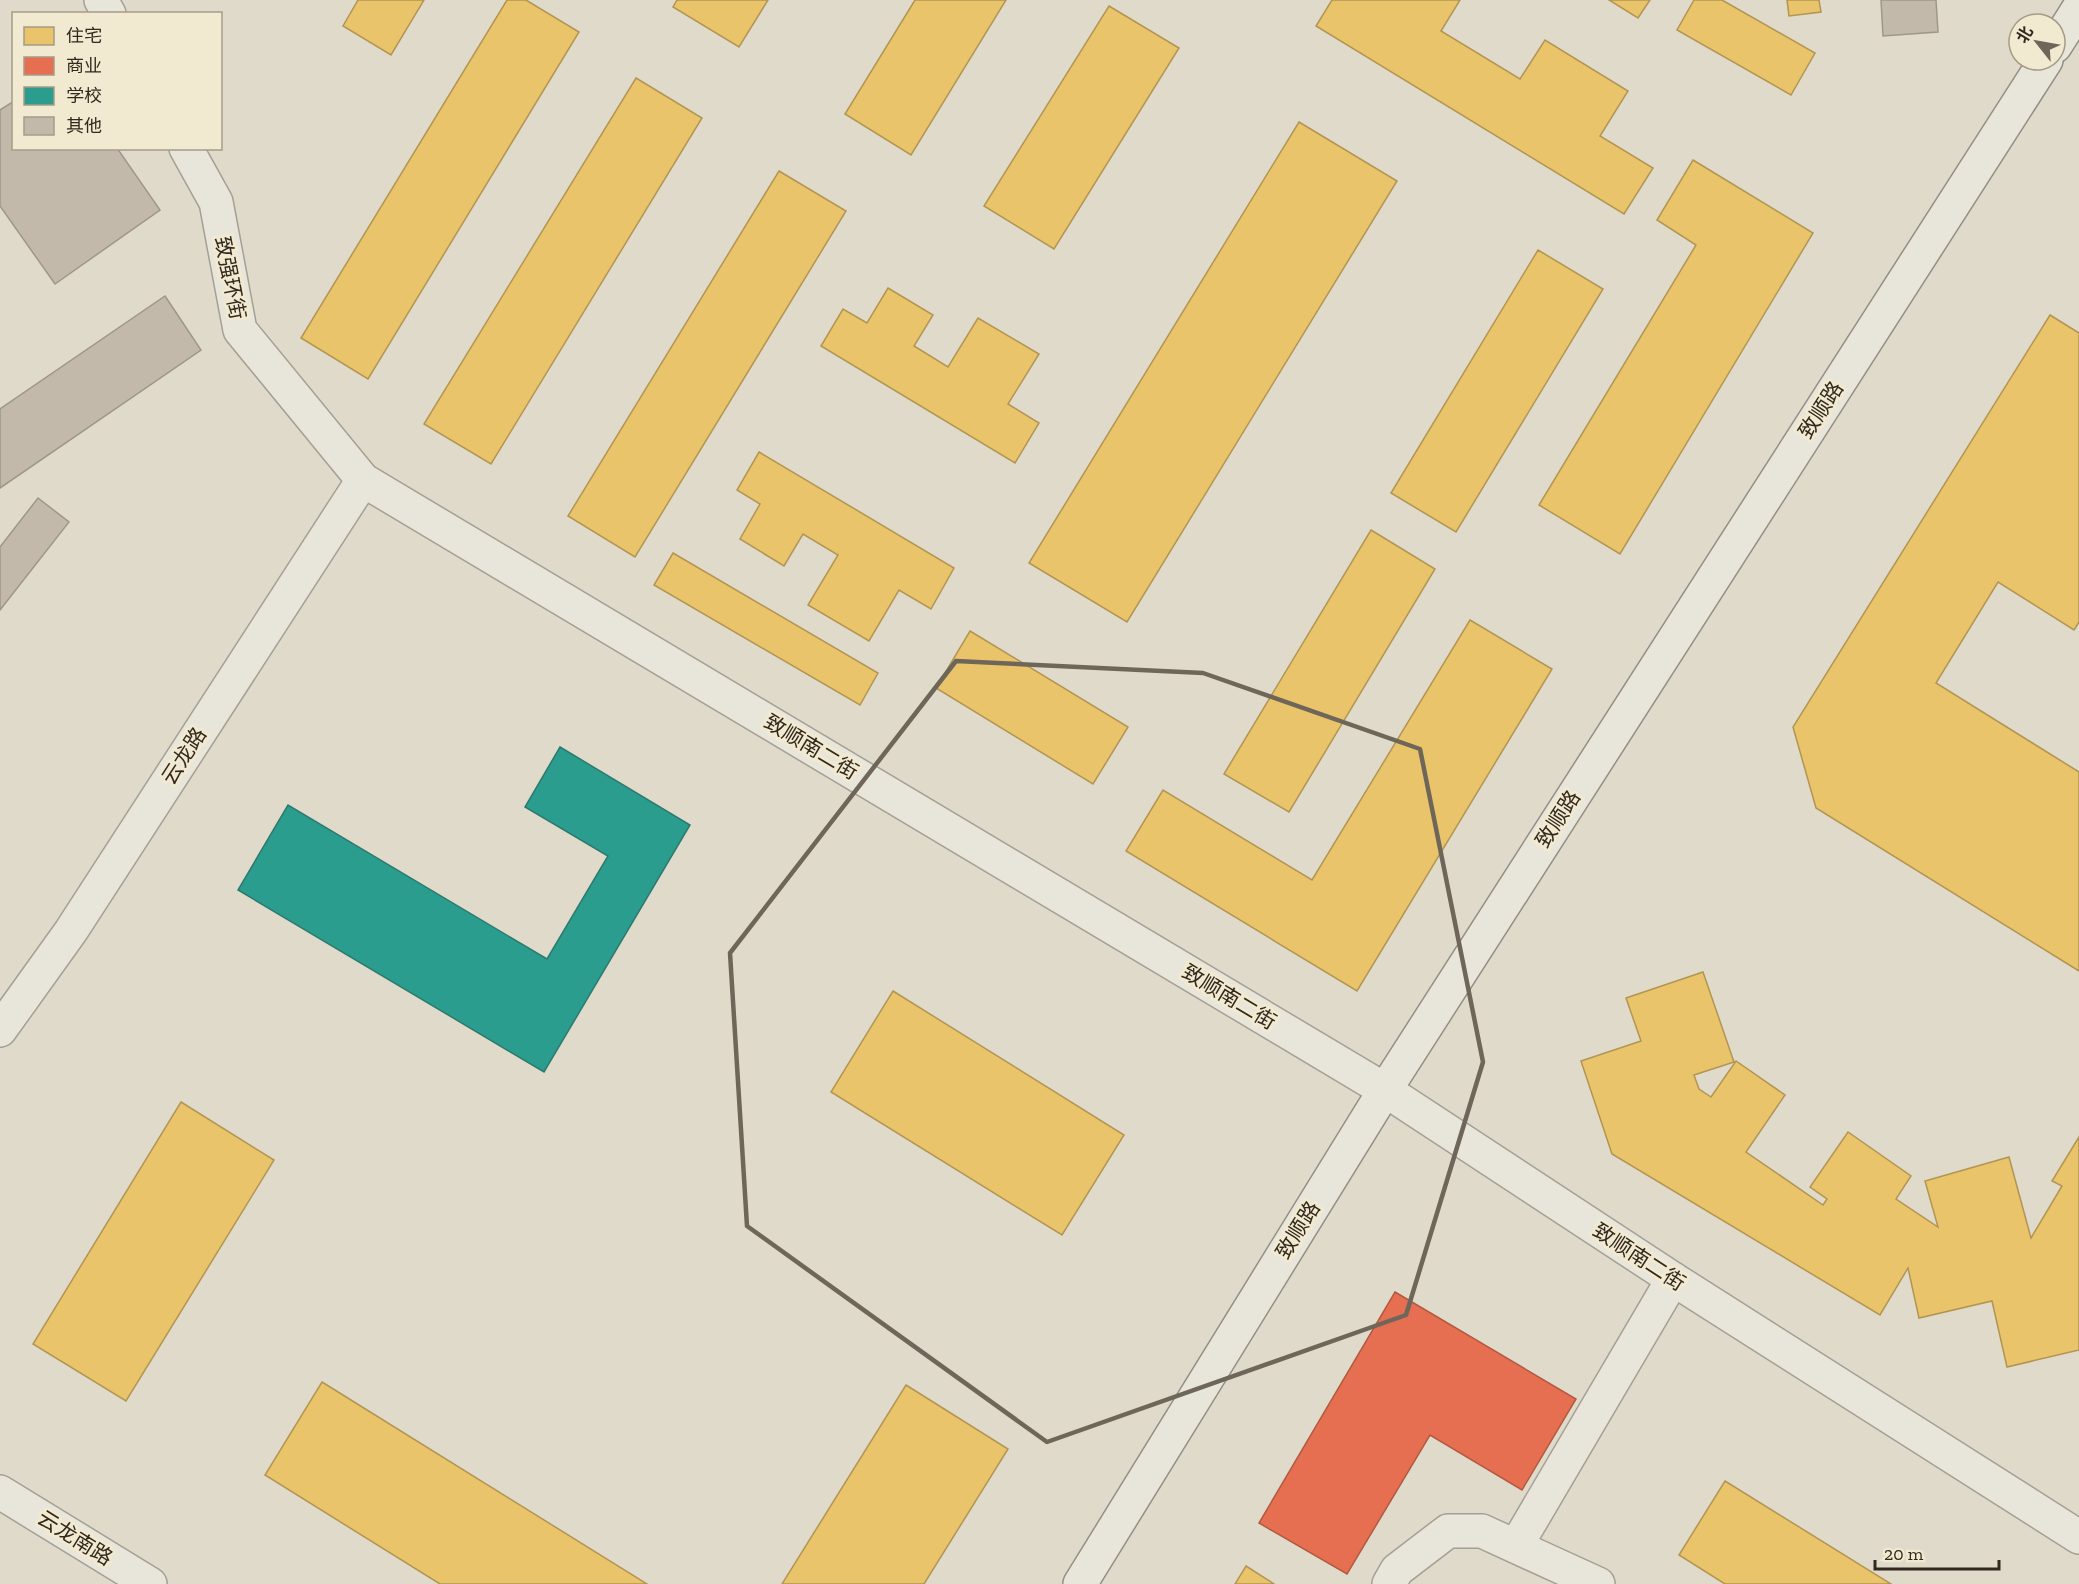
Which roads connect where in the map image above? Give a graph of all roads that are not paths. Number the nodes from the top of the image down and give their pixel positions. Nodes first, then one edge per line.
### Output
1 (2079, 8) edge
2 (2067, 27) edge
3 (2038, 72) edge
4 (187, 150) edge
5 (363, 480) junction
6 (0, 1030) edge
7 (1385, 1090) junction
8 (1673, 1279) junction
9 (0, 1492) edge
10 (2079, 1538) edge
11 (1515, 1546) junction
12 (150, 1584) edge
13 (1080, 1584) edge
14 (1389, 1584) edge
15 (1598, 1584) edge

1 - 2 street
3 - 7 street, 致顺路
4 - 5 street, 致强环街
5 - 6 street, 云龙路
5 - 7 street, 致顺南二街
7 - 8 street, 致顺南二街
7 - 13 street, 致顺路
8 - 10 street, 致顺南二街
8 - 11 street
9 - 12 street, 云龙南路
11 - 14 street
11 - 15 street

